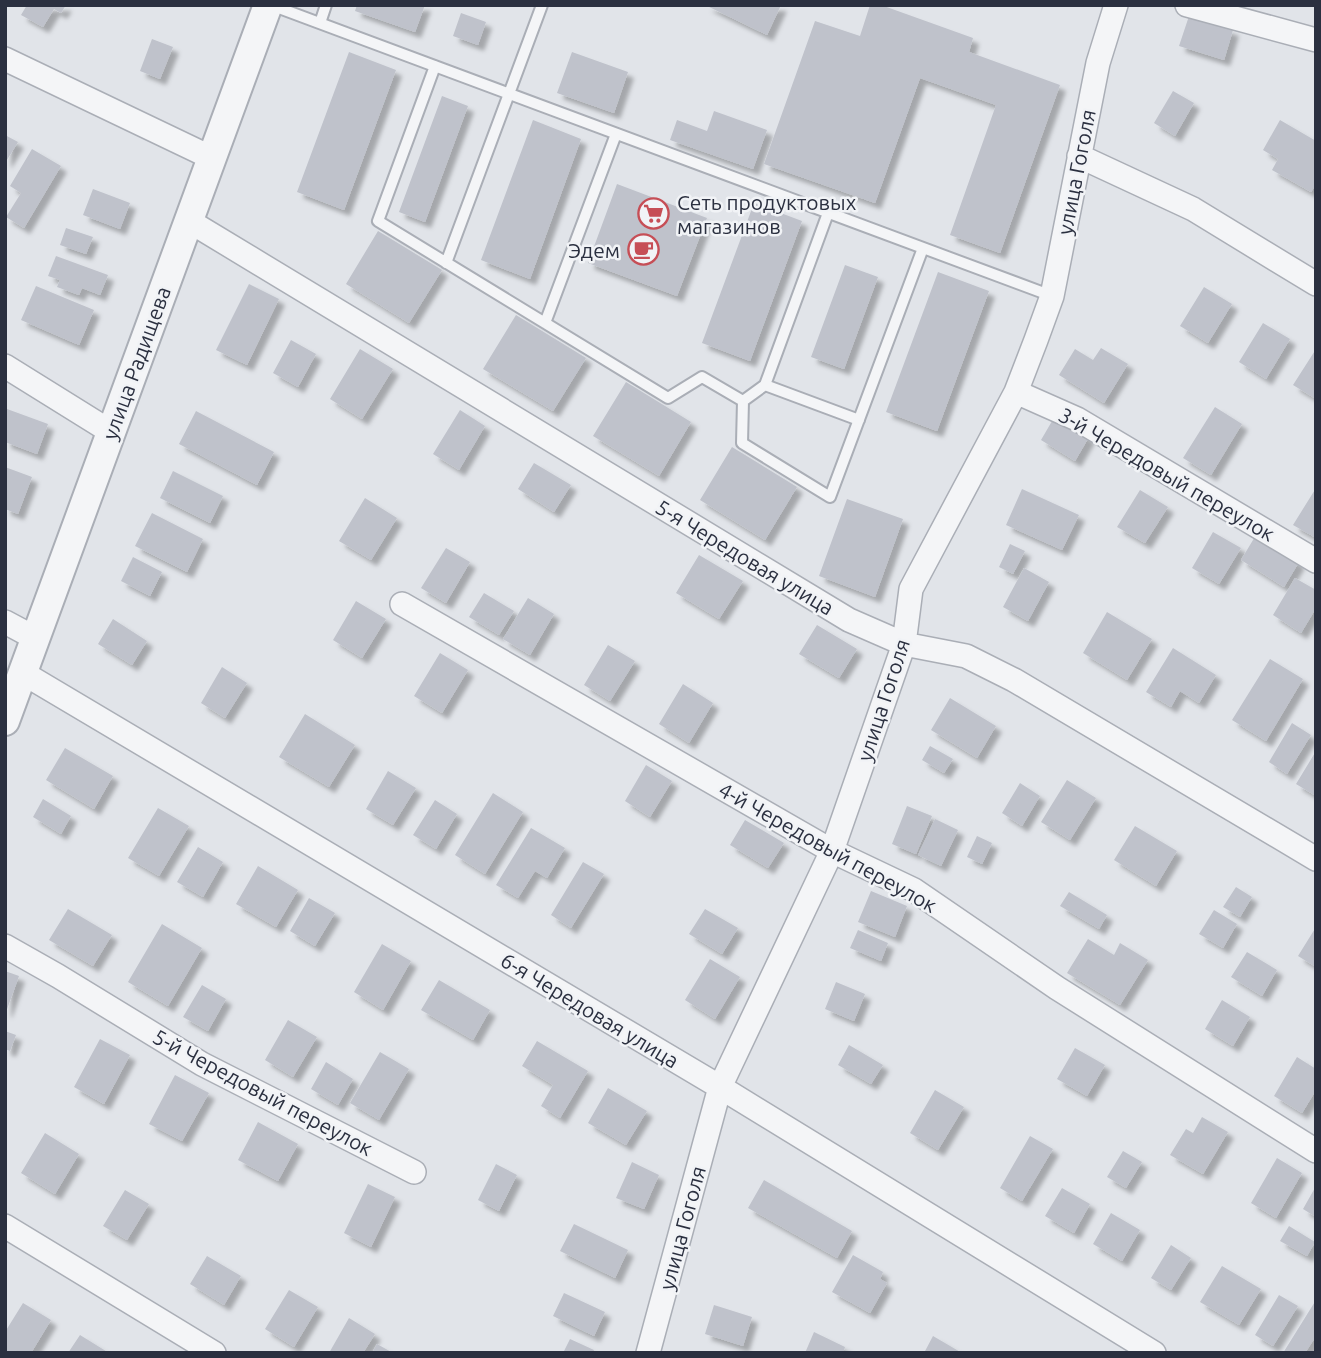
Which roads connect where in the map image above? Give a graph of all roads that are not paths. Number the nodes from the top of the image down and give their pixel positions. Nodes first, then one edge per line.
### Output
1 (270, 5) edge
2 (326, 5) edge
3 (542, 5) edge
4 (1116, 5) edge
5 (1187, 5) edge
6 (320, 23) junction
7 (1316, 40) edge
8 (5, 59) edge
9 (435, 66) junction
10 (509, 94) junction
11 (616, 134) junction
12 (1079, 156) junction
13 (212, 159) junction
14 (828, 213) junction
15 (189, 221) junction
16 (923, 248) junction
17 (446, 263) junction
18 (1316, 284) edge
19 (1052, 296) junction
20 (545, 323) junction
21 (5, 366) edge
22 (765, 385) junction
23 (1016, 392) junction
24 (743, 401) junction
25 (859, 420) junction
26 (111, 432) junction
27 (1316, 561) edge
28 (402, 604) dead end
29 (5, 622) edge
30 (35, 638) junction
31 (904, 644) junction
32 (23, 673) junction
33 (5, 721) edge
34 (832, 851) junction
35 (1316, 859) edge
36 (5, 946) edge
37 (720, 1087) junction
38 (1316, 1151) edge
39 (414, 1172) dead end
40 (5, 1226) edge
41 (214, 1353) edge
42 (648, 1353) edge
43 (1154, 1353) edge

1 - 6 lane
1 - 13 street, улица Радищева
2 - 6 lane
3 - 10 lane
4 - 12 street, улица Гоголя
5 - 7 street
6 - 9 lane
8 - 13 street
9 - 10 lane
9 - 17 lane
10 - 11 lane
10 - 17 lane
11 - 14 lane
11 - 20 lane
12 - 18 street
12 - 19 street, улица Гоголя
13 - 15 street, улица Радищева
14 - 16 lane
14 - 22 lane
15 - 26 street, улица Радищева
15 - 31 street, 5-я Чередовая улица
16 - 19 lane
16 - 25 lane
17 - 20 lane
19 - 23 street, улица Гоголя
20 - 24 lane
21 - 26 street
22 - 24 lane
22 - 25 lane
23 - 27 street, 3-й Чередовый переулок
23 - 31 street, улица Гоголя
24 - 25 lane
26 - 30 street, улица Радищева
28 - 34 street, 4-й Чередовый переулок
29 - 30 street
30 - 32 street, улица Радищева
31 - 34 street, улица Гоголя
31 - 35 street, 5-я Чередовая улица
32 - 33 street, улица Радищева
32 - 37 street, 6-я Чередовая улица
34 - 37 street, улица Гоголя
34 - 38 street, 4-й Чередовый переулок
36 - 39 street, 5-й Чередовый переулок
37 - 42 street, улица Гоголя
37 - 43 street, 6-я Чередовая улица
40 - 41 street

